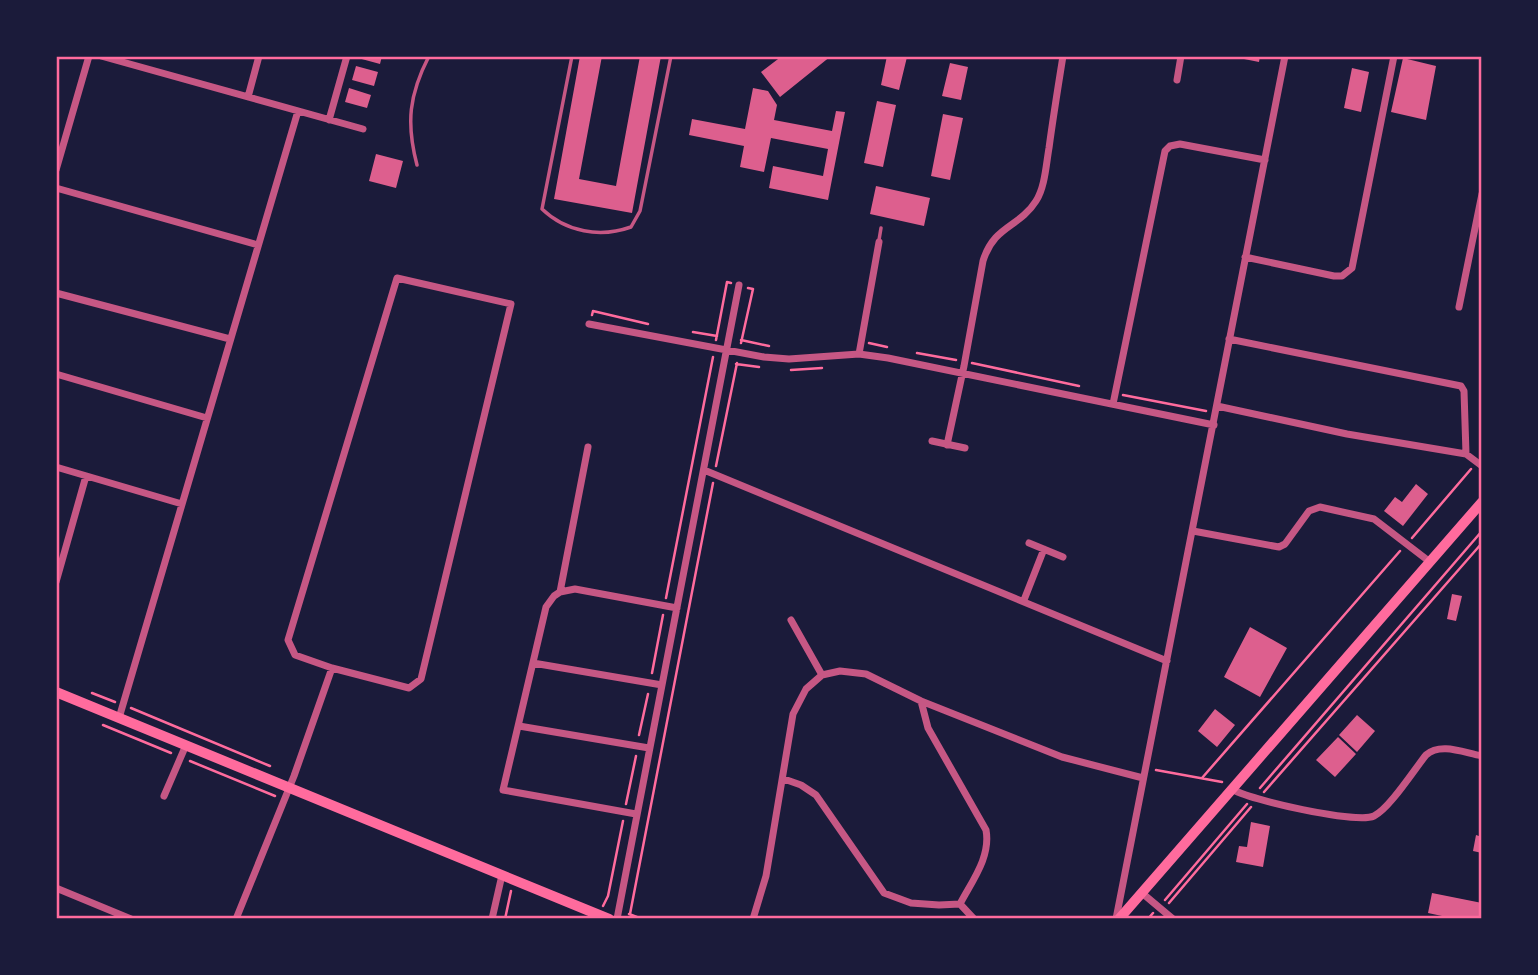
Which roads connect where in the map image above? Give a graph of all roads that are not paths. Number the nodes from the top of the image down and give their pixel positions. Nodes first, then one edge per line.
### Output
1 (89, 56) edge
2 (101, 56) edge
3 (260, 56) edge
4 (347, 56) edge
5 (429, 56) edge
6 (572, 56) edge
7 (671, 56) edge
8 (1063, 56) edge
9 (1181, 56) edge
10 (1285, 56) edge
11 (1394, 56) edge
12 (1177, 80) dead end
13 (248, 97) junction
14 (298, 111) junction
15 (329, 120) junction
16 (363, 129) dead end
17 (1265, 160) junction
18 (417, 165) dead end
19 (56, 170) edge
20 (56, 188) edge
21 (1482, 194) edge
22 (881, 228) dead end
23 (878, 242) joint
24 (258, 245) junction
25 (1245, 257) junction
26 (738, 285) road end
27 (56, 293) edge
28 (1459, 307) dead end
29 (589, 324) dead end
30 (1229, 339) junction
31 (230, 340) junction
32 (726, 351) junction
33 (859, 354) junction
34 (963, 373) junction
35 (56, 374) edge
36 (1113, 404) junction
37 (1217, 407) junction
38 (207, 418) junction
39 (1214, 425) junction
40 (932, 442) dead end
41 (947, 445) junction
42 (588, 447) dead end
43 (965, 448) dead end
44 (1466, 454) junction
45 (1480, 464) edge
46 (56, 467) edge
47 (704, 470) junction
48 (86, 476) junction
49 (1482, 502) edge
50 (182, 505) junction
51 (1193, 531) junction
52 (1029, 543) dead end
53 (1044, 549) junction
54 (1063, 556) dead end
55 (1430, 562) junction
56 (56, 582) edge
57 (560, 592) junction
58 (1024, 600) junction
59 (677, 608) junction
60 (791, 620) dead end
61 (1167, 661) junction
62 (533, 663) junction
63 (332, 668) junction
64 (822, 675) junction
65 (662, 685) junction
66 (56, 692) edge
67 (921, 701) junction
68 (119, 718) junction
69 (519, 726) junction
70 (186, 745) junction
71 (649, 748) junction
72 (1482, 756) edge
73 (1143, 778) junction
74 (784, 779) junction
75 (1234, 787) junction
76 (287, 794) junction
77 (164, 796) dead end
78 (636, 814) junction
79 (502, 875) junction
80 (56, 888) edge
81 (1142, 893) junction
82 (960, 904) junction
83 (131, 919) edge
84 (236, 919) edge
85 (492, 919) edge
86 (609, 919) edge
87 (617, 919) edge
88 (753, 919) edge
89 (974, 919) edge
90 (1118, 919) edge
91 (1173, 919) edge

1 - 19 street
2 - 13 street
3 - 13 street
4 - 15 street
5 - 18 lane
6 - 7 lane
8 - 34 street
9 - 12 street
10 - 17 street
11 - 25 street
13 - 14 street
14 - 15 street
14 - 24 street
15 - 16 street
17 - 25 street
17 - 36 street
20 - 24 street
21 - 28 street
22 - 23 lane
23 - 33 street
24 - 31 street
25 - 30 street
26 - 32 street
27 - 31 street
29 - 32 street
30 - 37 street
30 - 44 street
31 - 38 street
32 - 33 street
32 - 47 street
33 - 34 street
34 - 36 street
34 - 41 street
35 - 38 street
36 - 39 street
37 - 39 street
37 - 44 street
38 - 50 street
39 - 51 street
40 - 41 street
41 - 43 street
42 - 57 street
44 - 45 street
46 - 48 street
47 - 58 street
47 - 59 street
48 - 50 street
48 - 56 street
49 - 55 main road
50 - 68 street
51 - 55 street
51 - 61 street
52 - 53 street
53 - 54 street
53 - 58 street
55 - 75 main road
57 - 59 street
57 - 62 street
58 - 61 street
59 - 65 street
60 - 64 street
61 - 73 street
62 - 65 street
62 - 69 street
63 - 63 street
63 - 76 street
64 - 67 street
64 - 74 street
65 - 71 street
66 - 68 main road
67 - 73 street
67 - 82 street
68 - 70 main road
69 - 71 street
69 - 78 street
70 - 76 main road
70 - 77 street
71 - 78 street
72 - 75 street
73 - 90 street
74 - 82 street
74 - 88 street
75 - 81 main road
76 - 79 main road
76 - 84 street
78 - 87 street
79 - 85 street
79 - 86 main road
80 - 83 street
81 - 90 main road
81 - 91 street
82 - 89 street

